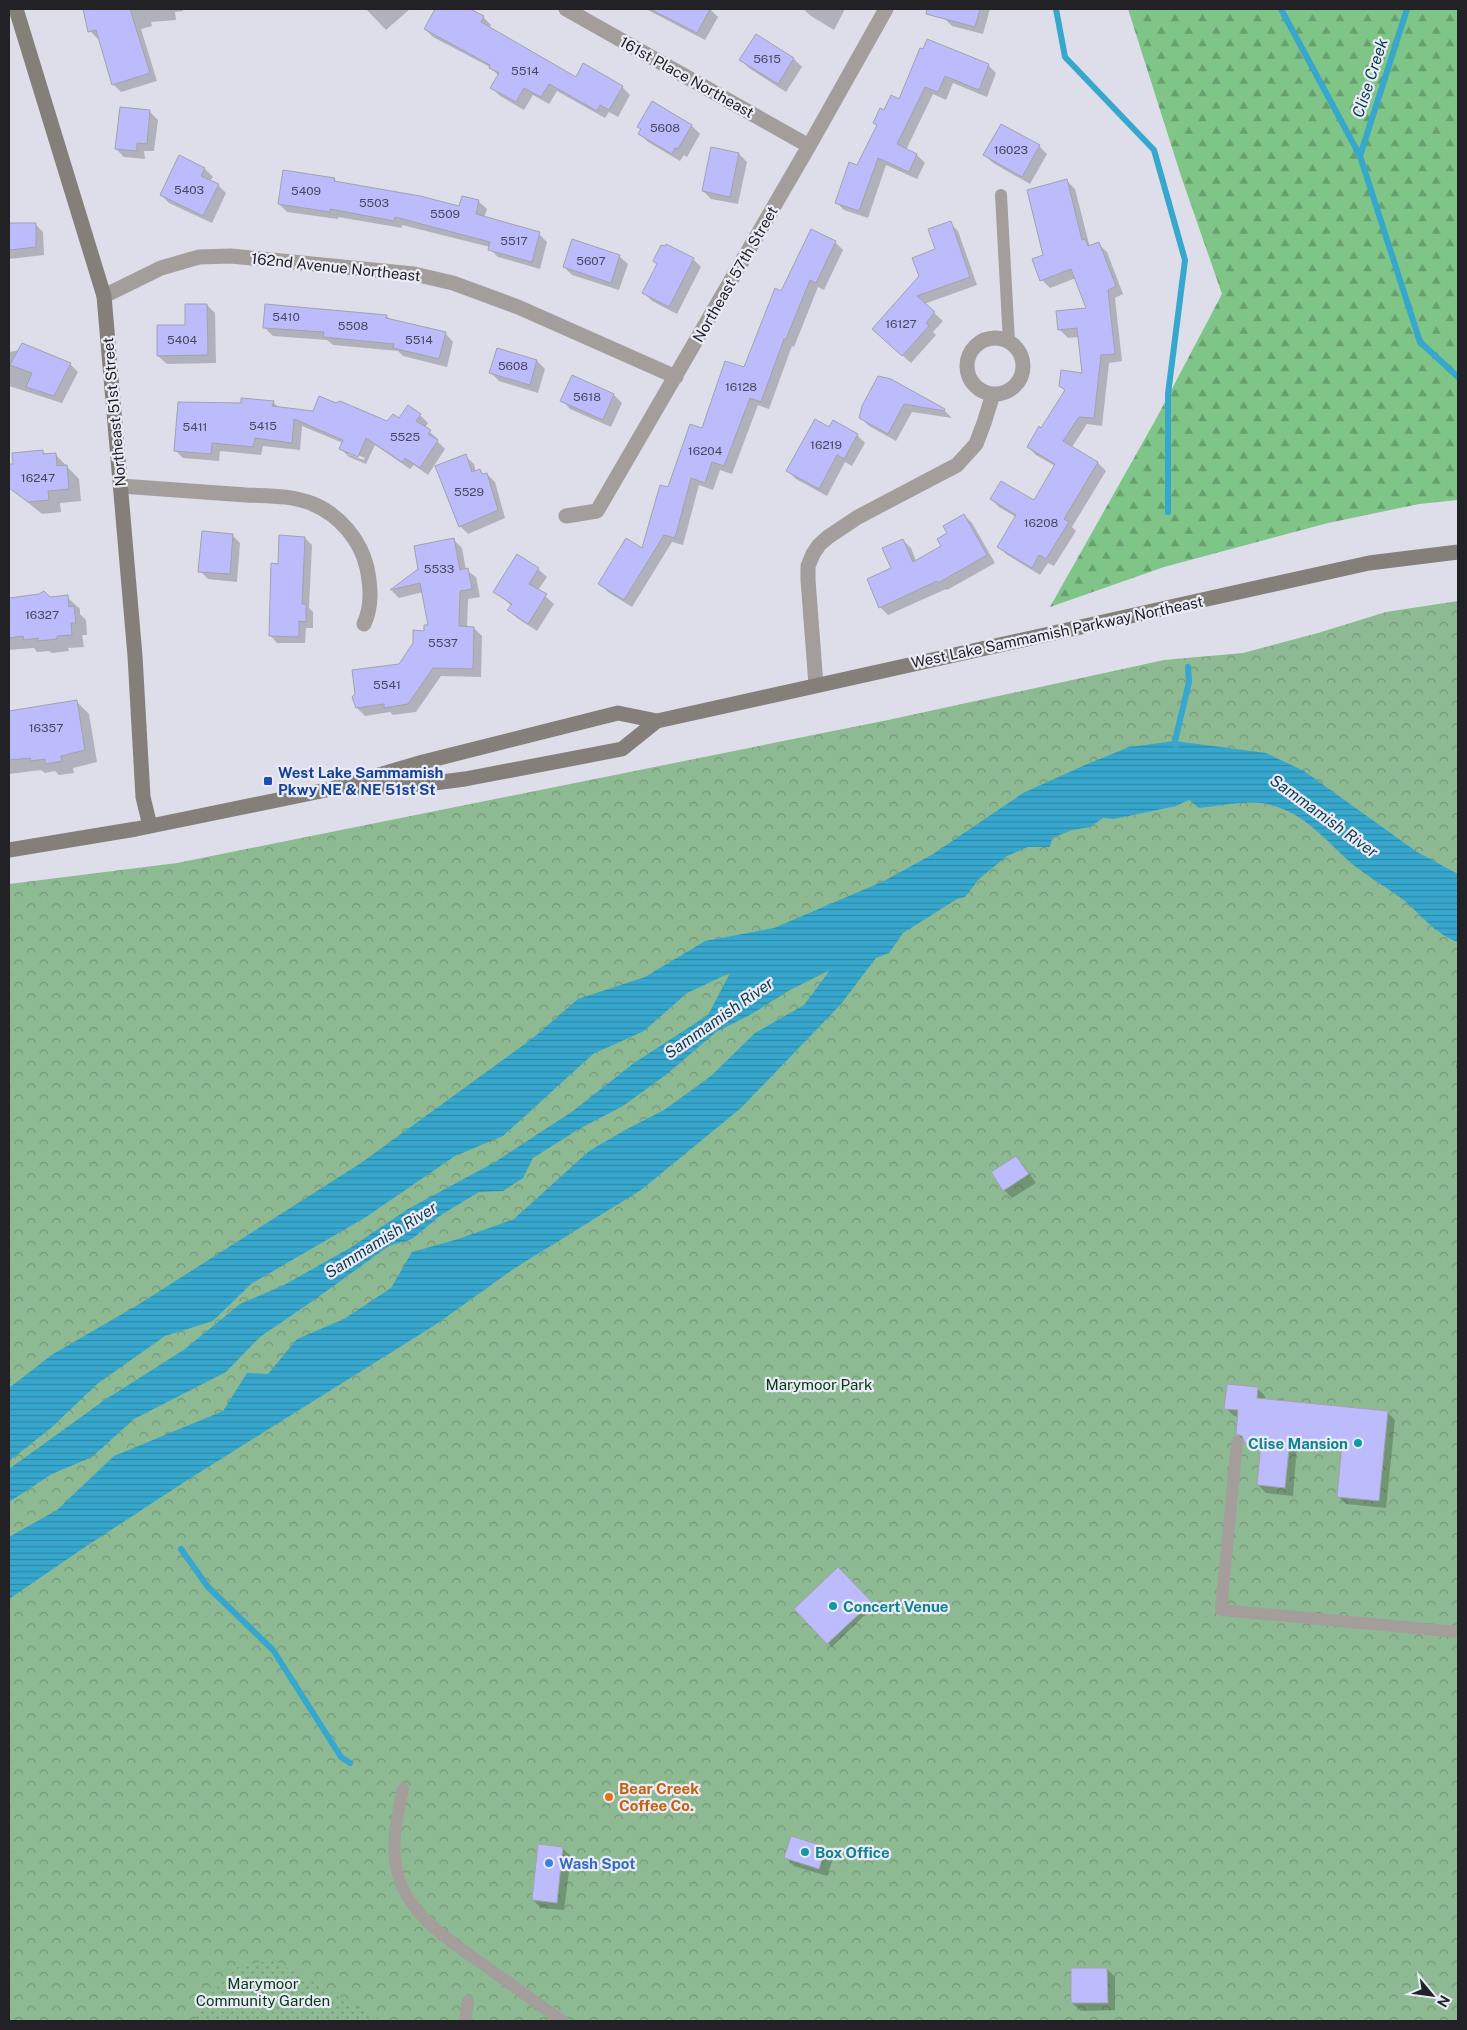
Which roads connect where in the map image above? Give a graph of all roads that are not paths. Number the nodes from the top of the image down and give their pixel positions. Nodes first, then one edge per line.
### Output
1 (16, 9) edge
2 (566, 9) edge
3 (886, 9) edge
4 (809, 146) junction
5 (1001, 195) dead end
6 (104, 296) junction
7 (1009, 342) junction
8 (676, 376) junction
9 (993, 394) junction
10 (121, 486) junction
11 (566, 516) dead end
12 (1458, 552) edge
13 (364, 624) dead end
14 (816, 685) junction
15 (657, 721) junction
16 (331, 789) junction
17 (150, 826) junction
18 (9, 850) edge
19 (1237, 1442) dead end
20 (1458, 1632) edge
21 (403, 1789) dead end
22 (468, 2001) dead end
23 (465, 2021) edge
24 (563, 2021) edge

1 - 6 main road, Northeast 51st Street
2 - 4 street, 161st Place Northeast
3 - 4 street, Northeast 57th Street
4 - 8 street, Northeast 57th Street
5 - 7 lane
6 - 8 street, 162nd Avenue Northeast
6 - 10 main road, Northeast 51st Street
7 - 9 street
7 - 9 street
8 - 11 street, Northeast 57th Street
9 - 14 street
10 - 13 street
10 - 17 main road, Northeast 51st Street
12 - 14 main road, West Lake Sammamish Parkway Northeast
14 - 15 main road, West Lake Sammamish Parkway Northeast
15 - 16 main road, West Lake Sammamish Parkway Northeast
15 - 16 main road, West Lake Sammamish Parkway Northeast
16 - 17 main road, West Lake Sammamish Parkway Northeast
17 - 18 main road, West Lake Sammamish Parkway Northeast
19 - 20 lane
21 - 24 lane
22 - 23 lane

